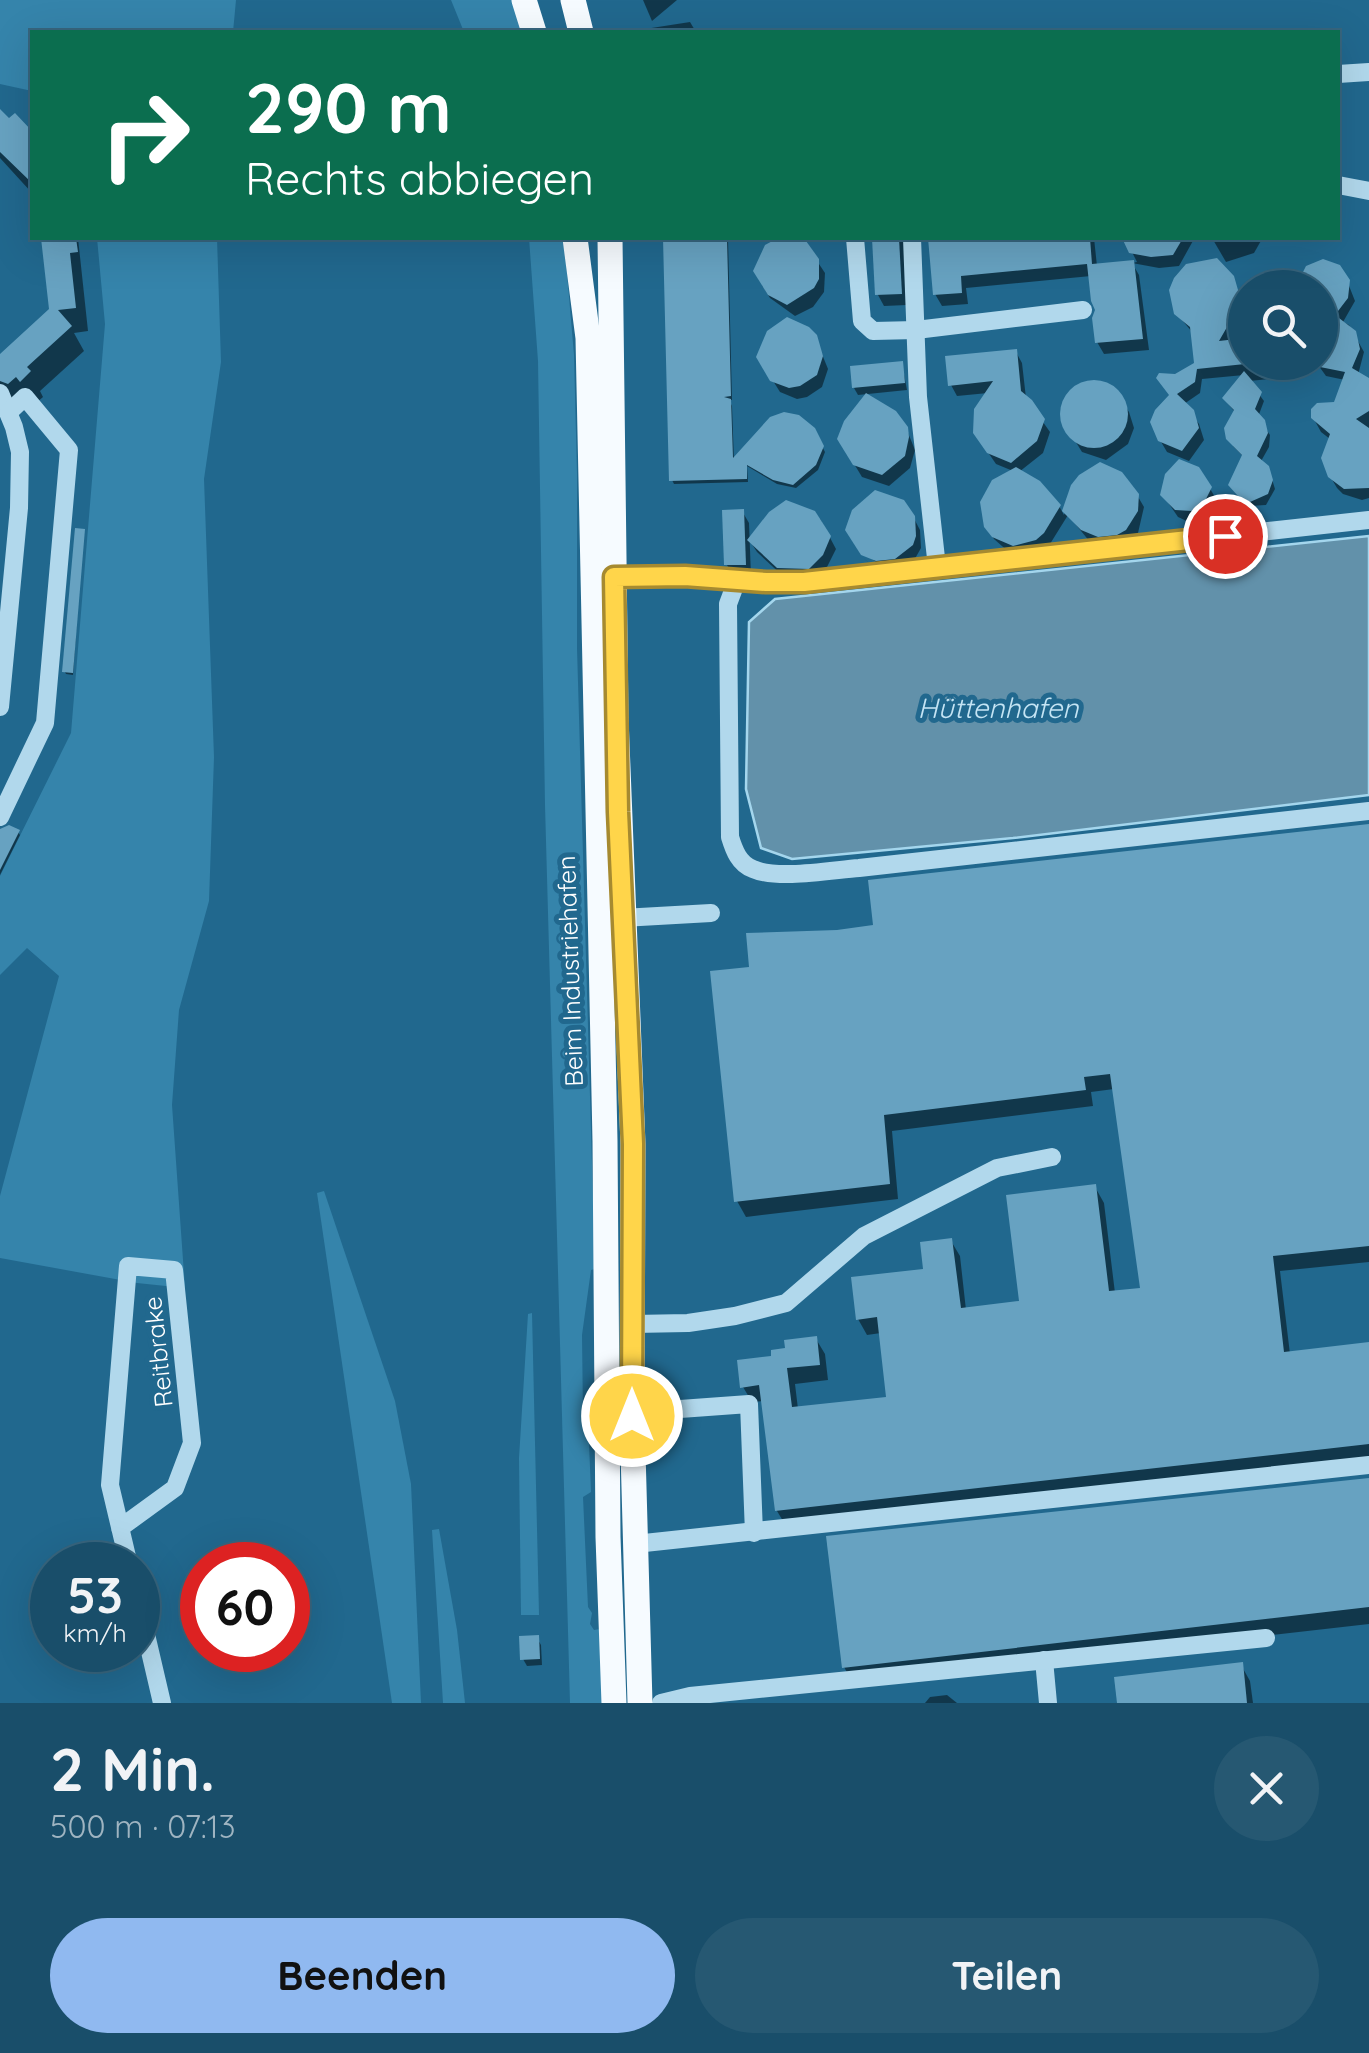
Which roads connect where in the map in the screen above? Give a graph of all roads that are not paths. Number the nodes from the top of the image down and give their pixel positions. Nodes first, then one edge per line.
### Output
1 (524, 0) edge
2 (573, 0) edge
3 (533, 30) edge
4 (580, 30) edge
5 (1369, 72) edge
6 (1340, 74) edge
7 (1340, 185) edge
8 (1369, 191) edge
9 (575, 240) edge
10 (610, 240) edge
11 (854, 240) edge
12 (912, 240) edge
13 (1082, 310) dead end
14 (916, 330) junction
15 (0, 393) edge
16 (9, 412) junction
17 (1369, 520) edge
18 (937, 567) junction
19 (614, 577) junction
20 (736, 580) junction
21 (0, 707) edge
22 (1369, 811) edge
23 (0, 817) edge
24 (711, 913) dead end
25 (622, 918) junction
26 (1052, 1157) dead end
27 (633, 1324) junction
28 (632, 1416) junction
29 (1369, 1465) edge
30 (120, 1528) junction
31 (754, 1532) junction
32 (123, 1542) edge
33 (635, 1544) junction
34 (1266, 1638) dead end
35 (1044, 1660) junction
36 (154, 1672) edge
37 (732, 1698) edge
38 (162, 1703) edge
39 (614, 1703) edge
40 (640, 1703) edge
41 (661, 1703) edge
42 (1048, 1703) edge

1 - 3 main road
2 - 4 main road
5 - 6 street
7 - 8 street
9 - 39 main road, Beim Industriehafen
10 - 19 main road
11 - 14 street
12 - 14 street
13 - 14 street
14 - 18 street
15 - 16 street
16 - 21 street
16 - 23 street
17 - 18 street
18 - 20 street
19 - 20 street
19 - 25 main road
20 - 22 street
24 - 25 street
25 - 27 main road
26 - 27 street
27 - 28 main road
28 - 31 street
28 - 33 main road
29 - 31 street
30 - 30 street, Reitbrake
30 - 32 street, Reitbrake
31 - 33 street
33 - 40 main road
34 - 35 street
35 - 37 street
35 - 42 street
36 - 38 street
37 - 41 street

